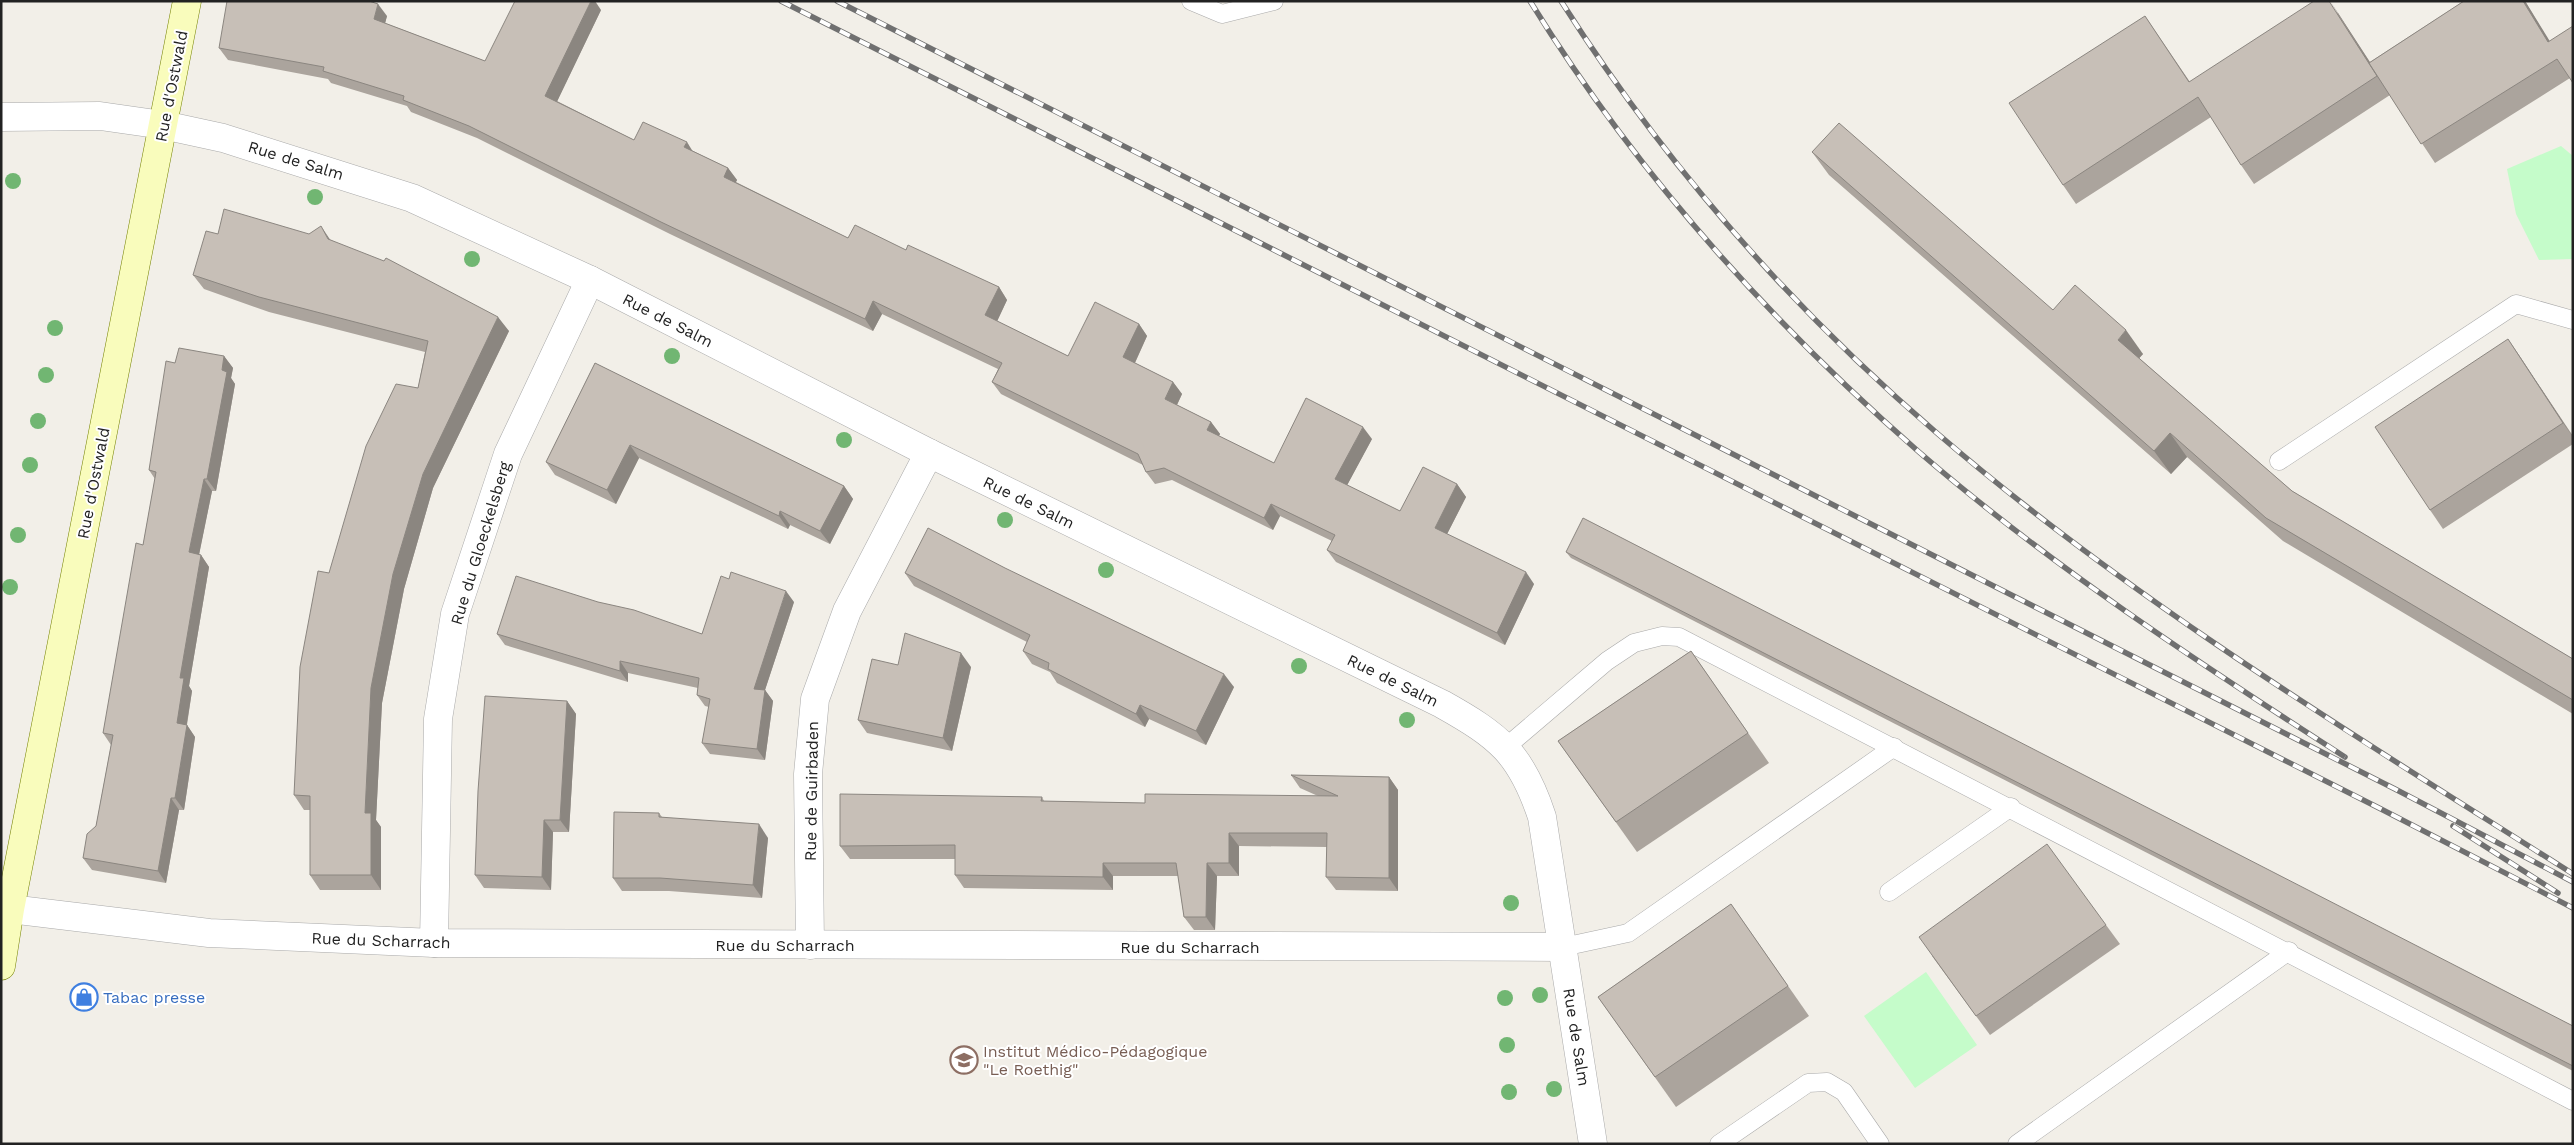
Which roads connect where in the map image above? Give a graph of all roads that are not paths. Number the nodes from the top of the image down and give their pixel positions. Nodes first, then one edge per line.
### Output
1 (187, 1) edge
2 (1191, 1) edge
3 (1274, 1) edge
4 (1, 117) edge
5 (163, 125) junction
6 (590, 280) junction
7 (2573, 320) edge
8 (929, 453) junction
9 (2279, 462) dead end
10 (1506, 747) junction
11 (1894, 747) junction
12 (2010, 808) junction
13 (1889, 892) dead end
14 (10, 909) junction
15 (434, 943) junction
16 (810, 945) junction
17 (1563, 948) junction
18 (2289, 951) junction
19 (1, 966) edge
20 (2573, 1101) edge
21 (1593, 1144) edge
22 (1719, 1144) edge
23 (1880, 1144) edge
24 (2017, 1144) edge

1 - 5 main road, Rue d'Ostwald
2 - 3 lane
4 - 5 street, Rue de Salm
5 - 6 street, Rue de Salm
5 - 14 main road, Rue d'Ostwald
6 - 8 street, Rue de Salm
6 - 15 street, Rue du Gloeckelsberg
7 - 9 lane
8 - 10 street, Rue de Salm
8 - 16 street, Rue de Guirbaden
10 - 11 lane
10 - 17 street, Rue de Salm
11 - 12 lane
11 - 17 lane
12 - 13 lane
12 - 18 lane
14 - 15 street, Rue du Scharrach
14 - 19 main road, Rue d'Ostwald
15 - 16 street, Rue du Scharrach
16 - 17 street, Rue du Scharrach
17 - 21 street, Rue de Salm
18 - 20 lane
18 - 24 lane
22 - 23 lane

